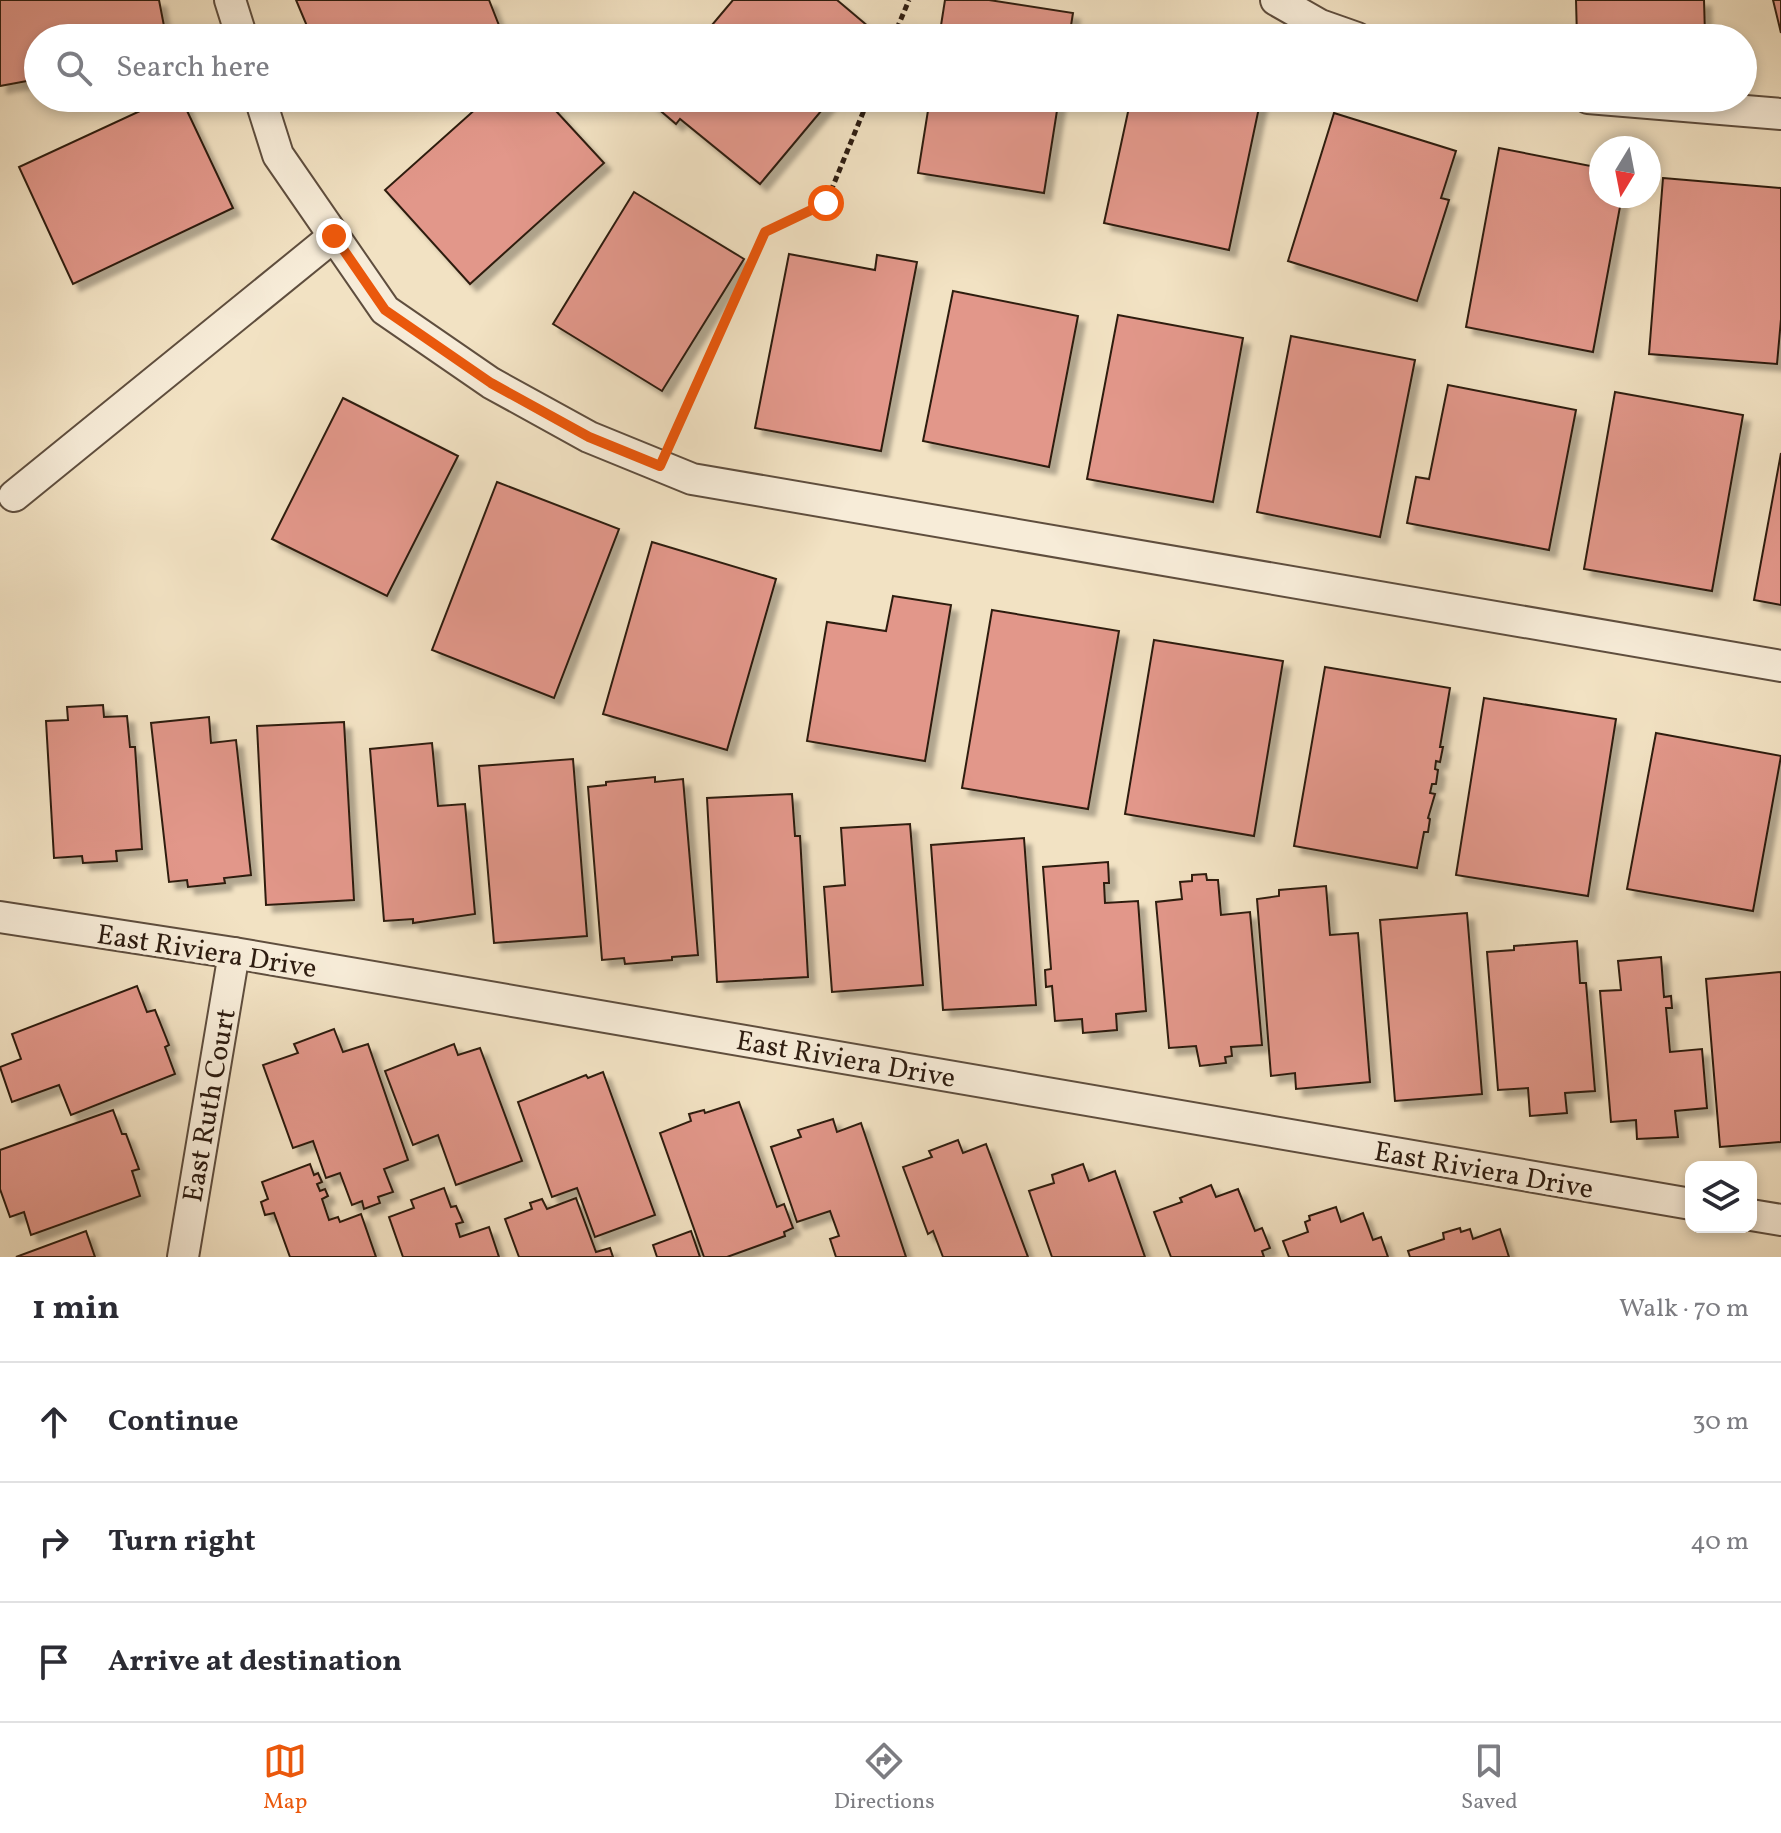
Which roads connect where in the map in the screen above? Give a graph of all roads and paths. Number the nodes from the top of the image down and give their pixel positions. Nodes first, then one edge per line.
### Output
1 (230, 0) edge
2 (909, 0) edge
3 (1276, 0) edge
4 (238, 24) edge
5 (899, 24) edge
6 (1318, 24) edge
7 (264, 112) edge
8 (863, 112) edge
9 (1757, 112) edge
10 (1781, 114) edge
11 (334, 236) junction
12 (660, 466) junction
13 (14, 496) dead end
14 (1781, 666) edge
15 (0, 917) edge
16 (234, 953) junction
17 (1685, 1203) edge
18 (1757, 1216) edge
19 (1781, 1220) edge
20 (183, 1257) edge

1 - 4 lane
2 - 5 path
3 - 6 lane
7 - 11 lane
8 - 12 path
9 - 10 lane
11 - 12 lane
11 - 13 lane
12 - 14 lane
15 - 16 lane, East Riviera Drive
16 - 17 lane, East Riviera Drive
16 - 20 lane, East Ruth Court
18 - 19 lane

